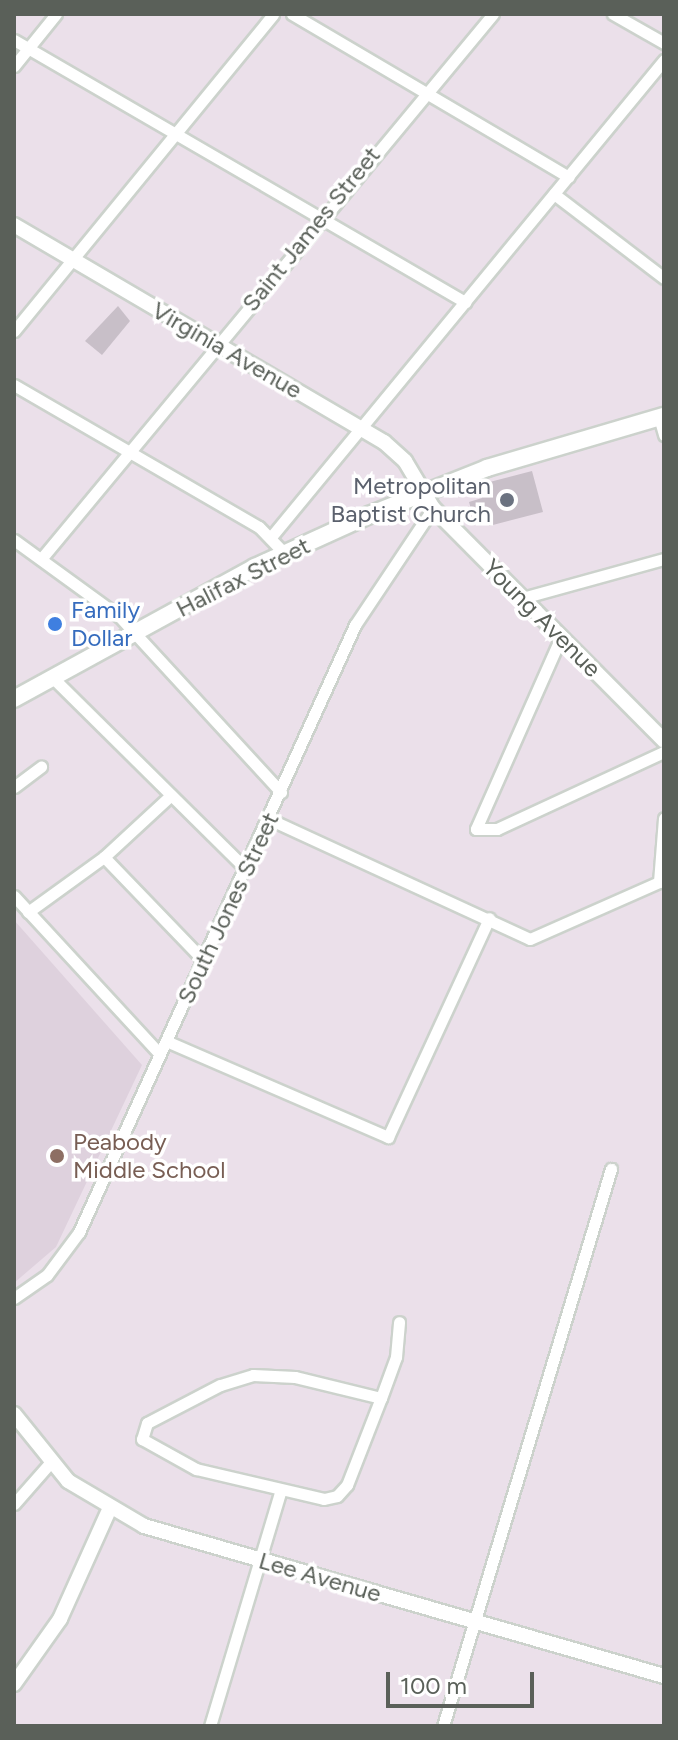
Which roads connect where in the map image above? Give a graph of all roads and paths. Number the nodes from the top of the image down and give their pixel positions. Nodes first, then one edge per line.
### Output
1 (56, 14) edge
2 (273, 14) edge
3 (292, 14) edge
4 (493, 14) edge
5 (613, 14) edge
6 (14, 40) edge
7 (664, 43) edge
8 (28, 48) junction
9 (664, 60) edge
10 (14, 66) edge
11 (427, 93) junction
12 (176, 133) junction
13 (569, 177) junction
14 (554, 194) junction
15 (321, 218) junction
16 (14, 225) edge
17 (73, 260) junction
18 (664, 278) edge
19 (465, 302) junction
20 (14, 331) edge
21 (218, 344) junction
22 (14, 385) edge
23 (662, 417) edge
24 (361, 428) junction
25 (664, 435) edge
26 (130, 452) junction
27 (423, 492) junction
28 (433, 508) junction
29 (271, 537) junction
30 (14, 540) edge
31 (284, 553) junction
32 (41, 559) junction
33 (664, 559) edge
34 (522, 598) junction
35 (134, 634) junction
36 (561, 637) junction
37 (53, 678) junction
38 (14, 699) edge
39 (664, 741) edge
40 (664, 752) edge
41 (41, 767) dead end
42 (14, 787) edge
43 (281, 792) junction
44 (169, 797) junction
45 (664, 818) edge
46 (269, 819) junction
47 (104, 857) junction
48 (246, 869) junction
49 (662, 881) edge
50 (14, 896) edge
51 (28, 912) junction
52 (489, 918) junction
53 (204, 961) junction
54 (166, 1041) junction
55 (160, 1054) junction
56 (611, 1169) dead end
57 (14, 1298) edge
58 (399, 1322) dead end
59 (381, 1398) junction
60 (14, 1414) edge
61 (50, 1463) junction
62 (281, 1490) junction
63 (14, 1504) edge
64 (109, 1510) junction
65 (259, 1560) junction
66 (474, 1622) junction
67 (664, 1676) edge
68 (14, 1684) edge
69 (210, 1726) edge
70 (443, 1726) edge

1 - 8 street
2 - 12 street
3 - 11 street
4 - 11 street, Saint James Street
5 - 7 street
6 - 8 street
8 - 10 street
8 - 12 street
9 - 13 street
11 - 13 street
11 - 15 street, Saint James Street
12 - 15 street
12 - 17 street
13 - 14 street
14 - 18 street
14 - 19 street
15 - 19 street
15 - 21 street, Saint James Street
16 - 17 street, Virginia Avenue
17 - 20 street
17 - 21 street, Virginia Avenue
19 - 24 street
21 - 24 street, Virginia Avenue
21 - 26 street, Saint James Street
22 - 26 street
23 - 25 street
23 - 27 main road, Halifax Street
24 - 27 street, Virginia Avenue
24 - 29 street
26 - 29 street
26 - 32 street, Saint James Street
27 - 28 street, Young Avenue
27 - 31 main road, Halifax Street
28 - 34 street, Young Avenue
28 - 43 street, South Jones Street
29 - 31 street
30 - 32 street
31 - 35 main road, Halifax Street
32 - 35 street
33 - 34 street
34 - 36 street, Young Avenue
35 - 37 main road, Halifax Street
35 - 43 street
36 - 39 street, Young Avenue
36 - 40 street
37 - 38 main road, Halifax Street
37 - 44 street
41 - 42 street
43 - 46 street, South Jones Street
44 - 47 street
44 - 48 street
45 - 49 street
46 - 48 street, South Jones Street
46 - 52 street
47 - 51 street
47 - 53 street
48 - 53 street, South Jones Street
49 - 52 street
50 - 51 street
51 - 55 street
52 - 54 street
53 - 54 street, South Jones Street
54 - 55 street, South Jones Street
55 - 57 street, South Jones Street
56 - 66 street
58 - 59 street
59 - 62 street
59 - 62 street
60 - 61 street, Lee Avenue
61 - 63 street
61 - 64 street, Lee Avenue
62 - 65 street
64 - 65 street, Lee Avenue
64 - 68 street
65 - 66 street, Lee Avenue
65 - 69 street
66 - 67 street, Lee Avenue
66 - 70 street

